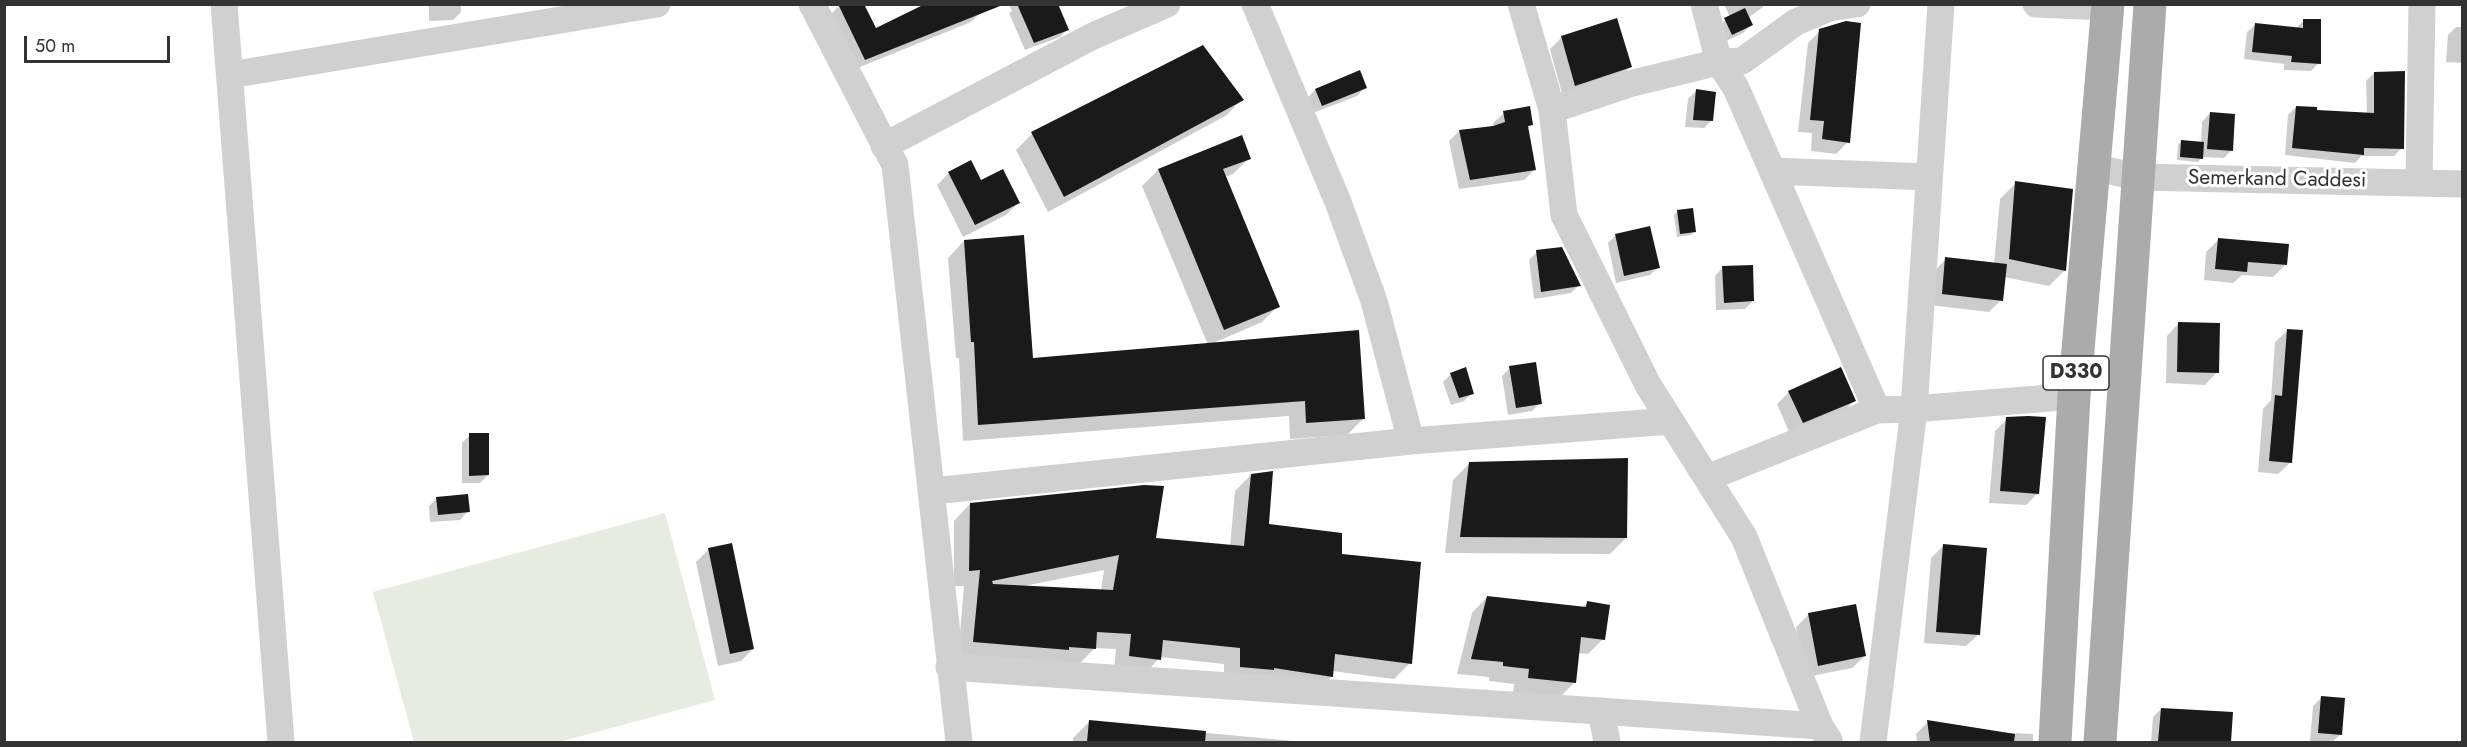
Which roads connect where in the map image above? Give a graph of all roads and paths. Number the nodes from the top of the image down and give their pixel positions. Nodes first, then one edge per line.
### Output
1 (225, 4) edge
2 (657, 4) edge
3 (812, 4) edge
4 (1167, 4) edge
5 (1255, 4) edge
6 (1521, 4) edge
7 (1704, 4) edge
8 (1857, 4) edge
9 (1941, 4) edge
10 (2036, 4) edge
11 (2150, 4) edge
12 (2422, 4) edge
13 (2108, 6) edge
14 (1719, 62) junction
15 (230, 75) junction
16 (1552, 110) junction
17 (884, 146) junction
18 (2092, 167) junction
19 (1773, 171) junction
20 (1929, 177) junction
21 (2137, 177) junction
22 (2419, 183) junction
23 (2463, 184) edge
24 (2074, 396) junction
25 (1914, 409) junction
26 (1877, 410) junction
27 (1671, 421) junction
28 (1411, 441) junction
29 (1707, 478) junction
30 (933, 491) junction
31 (949, 667) junction
32 (1601, 711) junction
33 (1825, 734) edge
34 (281, 742) edge
35 (958, 742) edge
36 (1607, 742) edge
37 (1873, 742) edge
38 (2055, 742) edge
39 (2100, 742) edge

1 - 15 street
2 - 15 street
3 - 17 street
4 - 17 street
5 - 28 street
6 - 16 street
7 - 14 street
8 - 14 street
9 - 20 street
10 - 13 street
11 - 21 main road, D330
12 - 22 street
13 - 18 main road, D330
14 - 16 street
14 - 19 street
15 - 34 street
16 - 27 street
17 - 30 street
18 - 21 street, Semerkand Caddesi
18 - 24 main road, D330
19 - 20 street
19 - 26 street
20 - 25 street
21 - 22 street, Semerkand Caddesi
21 - 39 main road, D330
22 - 23 street, Semerkand Caddesi
24 - 25 street
24 - 38 main road, D330
25 - 26 street
25 - 37 street
26 - 29 street
27 - 28 street
27 - 29 street
28 - 30 street
29 - 33 street
30 - 31 street
31 - 32 street
31 - 35 street
32 - 33 street
32 - 36 street

